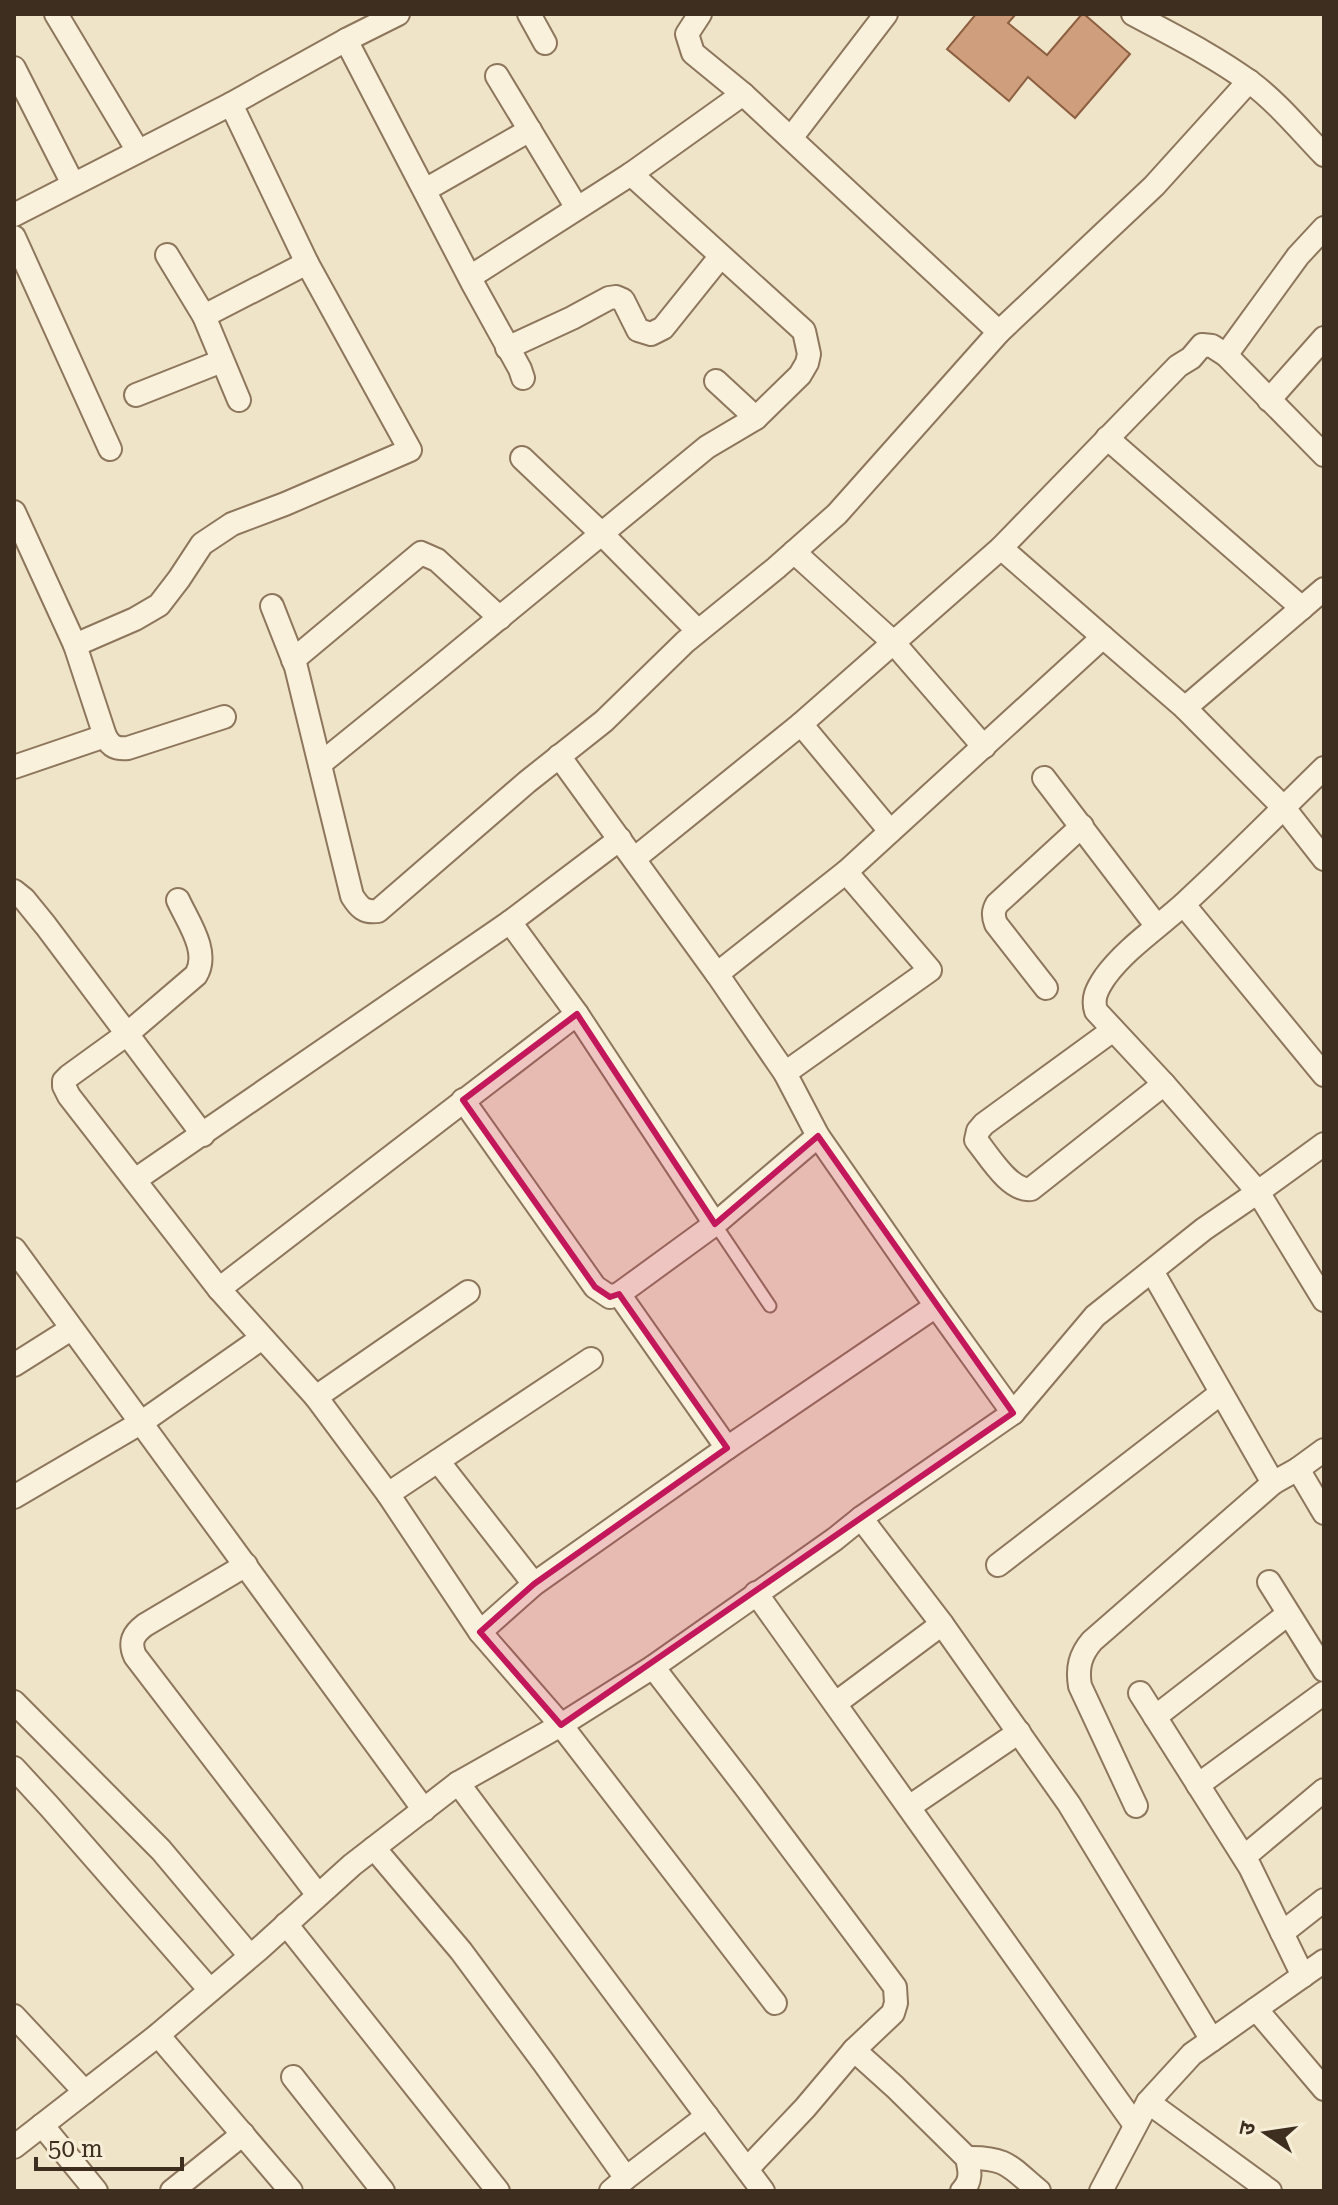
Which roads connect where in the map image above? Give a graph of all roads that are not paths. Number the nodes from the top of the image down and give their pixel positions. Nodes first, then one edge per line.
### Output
1 (56, 14) edge
2 (398, 14) edge
3 (529, 14) edge
4 (886, 14) edge
5 (1133, 14) edge
6 (690, 17) edge
7 (346, 40) junction
8 (545, 43) dead end
9 (14, 68) edge
10 (497, 76) dead end
11 (1249, 81) junction
12 (743, 94) junction
13 (231, 104) junction
14 (530, 130) junction
15 (791, 138) junction
16 (138, 151) junction
17 (1324, 155) edge
18 (631, 174) junction
19 (73, 184) junction
20 (425, 190) junction
21 (577, 208) junction
22 (14, 215) edge
23 (1324, 228) edge
24 (14, 237) edge
25 (167, 255) dead end
26 (720, 257) junction
27 (307, 263) junction
28 (470, 277) junction
29 (204, 316) junction
30 (999, 332) junction
31 (1324, 338) edge
32 (507, 348) junction
33 (1226, 355) junction
34 (222, 361) junction
35 (523, 378) dead end
36 (716, 381) dead end
37 (136, 395) dead end
38 (239, 400) dead end
39 (1269, 400) junction
40 (756, 418) junction
41 (1107, 438) junction
42 (110, 449) dead end
43 (1324, 455) edge
44 (522, 458) dead end
45 (14, 512) edge
46 (602, 534) junction
47 (1001, 548) junction
48 (794, 552) junction
49 (1324, 589) edge
50 (272, 606) dead end
51 (1302, 608) junction
52 (500, 618) junction
53 (698, 631) junction
54 (1103, 637) junction
55 (893, 642) junction
56 (75, 645) junction
57 (293, 660) junction
58 (1185, 708) junction
59 (224, 717) dead end
60 (801, 724) junction
61 (105, 736) junction
62 (984, 747) junction
63 (559, 756) junction
64 (320, 764) junction
65 (14, 767) edge
66 (1324, 768) edge
67 (1044, 778) dead end
68 (1284, 808) junction
69 (1082, 826) junction
70 (890, 831) junction
71 (620, 839) junction
72 (634, 859) junction
73 (1324, 859) edge
74 (846, 872) junction
75 (14, 891) edge
76 (178, 900) dead end
77 (1184, 905) junction
78 (510, 922) junction
79 (1156, 925) junction
80 (717, 974) junction
81 (1046, 988) dead end
82 (577, 1014) junction
83 (1113, 1030) junction
84 (127, 1034) junction
85 (785, 1073) junction
86 (1324, 1075) edge
87 (1164, 1084) junction
88 (463, 1100) junction
89 (203, 1135) junction
90 (818, 1136) junction
91 (1324, 1144) edge
92 (135, 1180) junction
93 (1258, 1192) junction
94 (715, 1224) junction
95 (14, 1249) edge
96 (1152, 1271) junction
97 (219, 1289) junction
98 (468, 1292) dead end
99 (619, 1294) junction
100 (1323, 1295) edge
101 (770, 1306) dead end
102 (936, 1306) junction
103 (71, 1329) junction
104 (262, 1338) junction
105 (591, 1359) dead end
106 (14, 1365) edge
107 (1221, 1393) junction
108 (316, 1397) junction
109 (1013, 1413) junction
110 (142, 1422) junction
111 (727, 1448) junction
112 (1324, 1450) edge
113 (438, 1461) junction
114 (1298, 1469) junction
115 (1273, 1483) junction
116 (388, 1494) junction
117 (14, 1497) edge
118 (1324, 1513) edge
119 (861, 1518) junction
120 (246, 1565) junction
121 (998, 1565) dead end
122 (1269, 1582) dead end
123 (534, 1584) junction
124 (756, 1593) junction
125 (1288, 1614) junction
126 (942, 1624) junction
127 (480, 1632) junction
128 (653, 1667) junction
129 (1324, 1670) edge
130 (1140, 1693) dead end
131 (1324, 1693) edge
132 (14, 1702) edge
133 (836, 1703) junction
134 (1155, 1717) junction
135 (561, 1725) junction
136 (1019, 1732) junction
137 (14, 1768) edge
138 (458, 1783) junction
139 (1198, 1785) junction
140 (1324, 1790) edge
141 (1136, 1806) dead end
142 (909, 1807) junction
143 (424, 1810) junction
144 (374, 1848) junction
145 (1244, 1857) junction
146 (318, 1895) junction
147 (1324, 1900) edge
148 (286, 1924) junction
149 (1282, 1933) junction
150 (250, 1956) junction
151 (1324, 1961) edge
152 (1303, 1976) junction
153 (210, 1990) junction
154 (775, 2003) dead end
155 (1256, 2009) junction
156 (14, 2016) edge
157 (158, 2035) junction
158 (1212, 2040) junction
159 (854, 2050) junction
160 (293, 2077) dead end
161 (1324, 2089) edge
162 (85, 2092) junction
163 (1148, 2102) junction
164 (707, 2116) junction
165 (42, 2125) junction
166 (1135, 2125) junction
167 (243, 2134) junction
168 (14, 2147) edge
169 (967, 2158) junction
170 (748, 2168) junction
171 (618, 2185) edge
172 (96, 2191) edge
173 (172, 2191) edge
174 (291, 2191) edge
175 (383, 2191) edge
176 (498, 2191) edge
177 (763, 2191) edge
178 (962, 2191) edge
179 (1039, 2191) edge
180 (1101, 2191) edge
181 (1270, 2191) edge

1 - 16 street
2 - 7 street
3 - 8 street
4 - 15 street
5 - 11 street
6 - 12 street
7 - 13 street
7 - 20 street
9 - 19 street
10 - 14 street
11 - 17 street
11 - 30 street
12 - 15 street
12 - 18 street
13 - 16 street
13 - 27 street
14 - 20 street
14 - 21 street
15 - 30 street
16 - 19 street
18 - 21 street
18 - 26 street
19 - 22 street
20 - 28 street
21 - 28 street
23 - 33 street
24 - 42 street
25 - 29 street
26 - 32 street
26 - 40 street
27 - 29 street
27 - 56 street
28 - 32 street
29 - 34 street
30 - 48 street
31 - 39 street
32 - 35 street
33 - 39 street
33 - 41 street
34 - 37 street
34 - 38 street
36 - 40 street
39 - 43 street
40 - 46 street
41 - 47 street
41 - 51 street
44 - 46 street
45 - 56 street
46 - 52 street
46 - 53 street
47 - 54 street
47 - 55 street
48 - 53 street
48 - 55 street
49 - 51 street
50 - 57 street
51 - 58 street
52 - 57 street
52 - 64 street
53 - 63 street
54 - 58 street
54 - 62 street
55 - 60 street
55 - 62 street
56 - 61 street
57 - 64 street
58 - 68 street
59 - 61 street
60 - 70 street
60 - 72 street
61 - 65 street
62 - 70 street
63 - 64 street
63 - 71 street
66 - 68 street
67 - 69 street
68 - 73 street
68 - 77 street
69 - 79 street
69 - 81 street
70 - 74 street
71 - 72 street
71 - 78 street
72 - 80 street
74 - 80 street
74 - 85 street
75 - 84 street
76 - 84 street
77 - 79 street
77 - 86 street
78 - 82 street
78 - 89 street
79 - 83 street
80 - 85 street
82 - 88 street
82 - 94 street
83 - 87 street
83 - 87 street
84 - 89 street
84 - 92 street
85 - 90 street
87 - 93 street
88 - 97 street
88 - 99 street
89 - 92 street
90 - 94 street
90 - 102 street
91 - 93 street
92 - 97 street
93 - 96 street
93 - 100 street
94 - 99 street
94 - 101 lane
95 - 103 street
96 - 107 street
96 - 109 street
97 - 104 street
98 - 108 street
99 - 111 street
102 - 109 street
102 - 111 street
103 - 106 street
103 - 110 street
104 - 108 street
104 - 110 street
105 - 113 street
107 - 115 street
107 - 121 street
108 - 116 street
109 - 119 street
110 - 117 street
110 - 120 street
111 - 123 street
112 - 114 street
113 - 116 street
113 - 123 street
114 - 115 street
114 - 118 street
115 - 141 street
116 - 127 street
119 - 124 street
119 - 126 street
120 - 143 street
120 - 146 street
122 - 125 street
123 - 127 street
124 - 128 street
124 - 133 street
125 - 129 street
125 - 134 street
126 - 133 street
126 - 136 street
127 - 135 street
128 - 135 street
128 - 159 street
130 - 134 street
131 - 139 street
132 - 150 street
133 - 142 street
134 - 139 street
135 - 138 street
135 - 154 street
136 - 142 street
136 - 158 street
137 - 153 street
138 - 143 street
138 - 164 street
139 - 145 street
140 - 145 street
142 - 166 street
143 - 144 street
144 - 146 street
144 - 171 street
145 - 149 street
146 - 148 street
147 - 149 street
148 - 150 street
148 - 176 street
149 - 152 street
150 - 153 street
151 - 152 street
152 - 155 street
153 - 157 street
155 - 158 street
155 - 161 street
156 - 162 street
157 - 162 street
157 - 167 street
158 - 163 street
159 - 169 street
159 - 170 street
160 - 175 street
162 - 165 street
163 - 166 street
163 - 181 street
164 - 170 street
164 - 171 street
165 - 168 street
165 - 172 street
166 - 180 street
167 - 173 street
167 - 174 street
169 - 178 street
169 - 179 street
170 - 177 street

